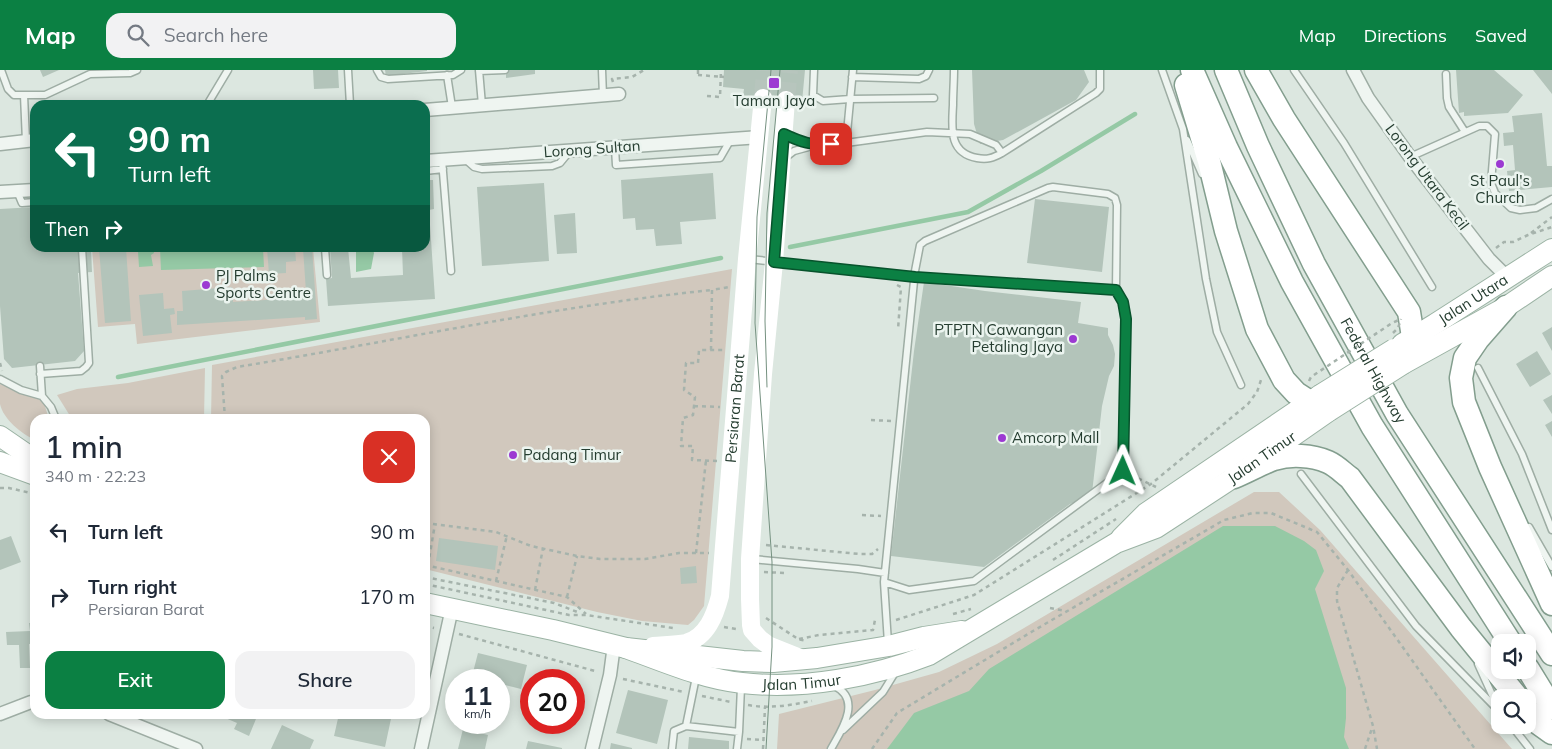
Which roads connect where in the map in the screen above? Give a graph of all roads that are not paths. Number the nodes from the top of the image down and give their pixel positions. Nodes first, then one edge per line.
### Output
1 (1, 70) edge
2 (137, 70) edge
3 (228, 70) edge
4 (348, 70) edge
5 (377, 70) edge
6 (461, 70) edge
7 (505, 70) edge
8 (602, 70) edge
9 (814, 70) edge
10 (929, 70) edge
11 (954, 70) edge
12 (1100, 70) edge
13 (1162, 70) edge
14 (1181, 70) edge
15 (1192, 70) edge
16 (1226, 70) edge
17 (1294, 70) edge
18 (1353, 70) edge
19 (479, 71) edge
20 (852, 73) edge
21 (1262, 74) edge
22 (1446, 74) dead end
23 (448, 75) junction
24 (619, 94) dead end
25 (24, 96) junction
26 (603, 96) junction
27 (762, 98) tunnel mouth
28 (934, 98) dead end
29 (850, 99) junction
30 (210, 100) edge
31 (350, 100) edge
32 (786, 100) tunnel mouth
33 (482, 105) junction
34 (452, 107) junction
35 (430, 109) edge
36 (1183, 129) junction
37 (1465, 132) junction
38 (30, 134) edge
39 (784, 134) junction
40 (952, 134) junction
41 (760, 137) junction
42 (731, 139) junction
43 (30, 140) edge
44 (846, 143) junction
45 (1, 144) edge
46 (816, 145) junction
47 (615, 148) junction
48 (1002, 153) junction
49 (1410, 157) junction
50 (430, 163) edge
51 (781, 164) junction
52 (442, 165) junction
53 (430, 169) edge
54 (1204, 180) dead end
55 (1208, 188) dead end
56 (30, 190) edge
57 (17, 191) junction
58 (1, 192) edge
59 (1552, 199) edge
60 (30, 202) edge
61 (1226, 231) junction
62 (1552, 249) edge
63 (82, 252) edge
64 (325, 252) edge
65 (747, 259) junction
66 (774, 262) junction
67 (451, 271) dead end
68 (327, 275) dead end
69 (1552, 276) edge
70 (915, 277) junction
71 (1508, 278) junction
72 (1432, 287) dead end
73 (1116, 290) junction
74 (1506, 307) junction
75 (1407, 328) junction
76 (1398, 357) junction
77 (40, 366) dead end
78 (1478, 368) dead end
79 (40, 374) junction
80 (0, 379) edge
81 (1241, 385) dead end
82 (42, 396) junction
83 (1317, 397) junction
84 (54, 414) edge
85 (0, 436) edge
86 (30, 457) edge
87 (0, 462) edge
88 (1490, 467) junction
89 (30, 473) edge
90 (1301, 474) dead end
91 (0, 477) edge
92 (1234, 477) junction
93 (30, 482) edge
94 (1515, 507) dead end
95 (1526, 522) dead end
96 (1552, 530) edge
97 (1116, 543) junction
98 (755, 565) junction
99 (1552, 567) edge
100 (885, 573) junction
101 (884, 582) junction
102 (430, 604) edge
103 (1552, 604) edge
104 (452, 608) junction
105 (1461, 628) junction
106 (971, 629) junction
107 (1505, 634) edge
108 (889, 646) junction
109 (620, 647) junction
110 (809, 651) junction
111 (1473, 652) dead end
112 (1552, 654) edge
113 (1477, 661) dead end
114 (899, 666) junction
115 (696, 673) junction
116 (1534, 679) edge
117 (742, 683) junction
118 (1511, 689) edge
119 (818, 691) junction
120 (1491, 692) edge
121 (30, 702) edge
122 (1491, 703) edge
123 (430, 708) edge
124 (1552, 708) edge
125 (0, 714) edge
126 (121, 719) edge
127 (428, 719) edge
128 (1536, 720) edge
129 (686, 726) junction
130 (841, 733) junction
131 (1552, 733) edge
132 (739, 734) junction
133 (1518, 734) edge
134 (196, 749) edge
135 (421, 749) edge
136 (592, 749) edge
137 (672, 749) edge
138 (737, 749) edge
139 (831, 749) edge
140 (1530, 749) edge

1 - 25 lane
2 - 25 lane
3 - 30 lane
4 - 31 lane
5 - 23 lane
6 - 23 lane
7 - 19 lane
8 - 26 lane
9 - 29 lane
10 - 20 lane
11 - 40 lane
12 - 48 lane
13 - 36 lane
14 - 61 highway
15 - 107 highway, Federal Highway
16 - 112 highway, Federal Highway
17 - 72 lane
18 - 49 street, Lorong Utara Kecil
19 - 33 lane
20 - 29 lane
21 - 75 highway
22 - 37 lane
23 - 34 lane
24 - 26 street
25 - 38 lane
26 - 33 street
27 - 41 street, Persiaran Barat
28 - 29 lane
29 - 44 lane
32 - 39 street, Persiaran Barat
33 - 34 street
34 - 35 street
36 - 54 lane
36 - 81 lane
37 - 49 lane
37 - 59 lane
39 - 46 lane
39 - 51 street, Persiaran Barat
40 - 44 lane
40 - 48 lane
40 - 48 lane
41 - 42 street, Lorong Sultan
41 - 65 street, Persiaran Barat
42 - 47 street, Lorong Sultan
42 - 47 lane
43 - 45 street
44 - 46 lane
46 - 51 lane
47 - 52 street, Lorong Sultan
49 - 71 street, Lorong Utara Kecil
50 - 52 street, Lorong Sultan
51 - 66 street, Persiaran Barat
52 - 53 lane
52 - 67 lane
55 - 61 lane
56 - 57 street
57 - 58 street
57 - 60 lane
61 - 83 highway
62 - 71 main road, Jalan Utara
63 - 79 lane
64 - 68 lane
65 - 66 lane
65 - 109 street, Persiaran Barat
66 - 70 lane
66 - 98 street, Persiaran Barat
69 - 74 main road, Jalan Utara
70 - 73 lane
70 - 73 lane
70 - 100 lane
71 - 75 main road, Jalan Utara
73 - 101 lane
74 - 76 main road, Jalan Utara
74 - 88 highway
75 - 76 main road, Jalan Utara
76 - 83 main road, Jalan Timur, bridge
77 - 79 lane
78 - 96 lane
79 - 82 lane
80 - 82 lane
82 - 84 lane
83 - 92 main road, Jalan Timur
83 - 97 main road, Jalan Timur
85 - 86 main road
87 - 89 main road
88 - 94 lane
88 - 103 highway
90 - 122 lane
91 - 93 main road
92 - 97 main road, Jalan Timur
92 - 105 highway
95 - 99 lane
97 - 106 main road, Jalan Timur
98 - 100 lane
98 - 110 street, Persiaran Barat
100 - 101 lane
101 - 108 lane
102 - 104 main road, Jalan Timur
104 - 109 main road, Jalan Timur
104 - 123 street
105 - 111 lane
105 - 118 highway
106 - 108 main road, Jalan Timur
106 - 114 main road, Jalan Timur
108 - 110 main road, Jalan Timur
109 - 110 main road, Jalan Timur
109 - 115 main road, Jalan Timur
109 - 136 street
113 - 120 lane
114 - 119 main road, Jalan Timur
114 - 130 lane
115 - 117 main road, Jalan Timur
115 - 129 lane
116 - 124 highway
117 - 119 main road, Jalan Timur
117 - 132 lane
119 - 130 lane
121 - 125 street
126 - 134 street
127 - 135 street
128 - 131 highway
129 - 132 lane
129 - 137 lane
130 - 139 lane
132 - 138 lane
133 - 140 lane

